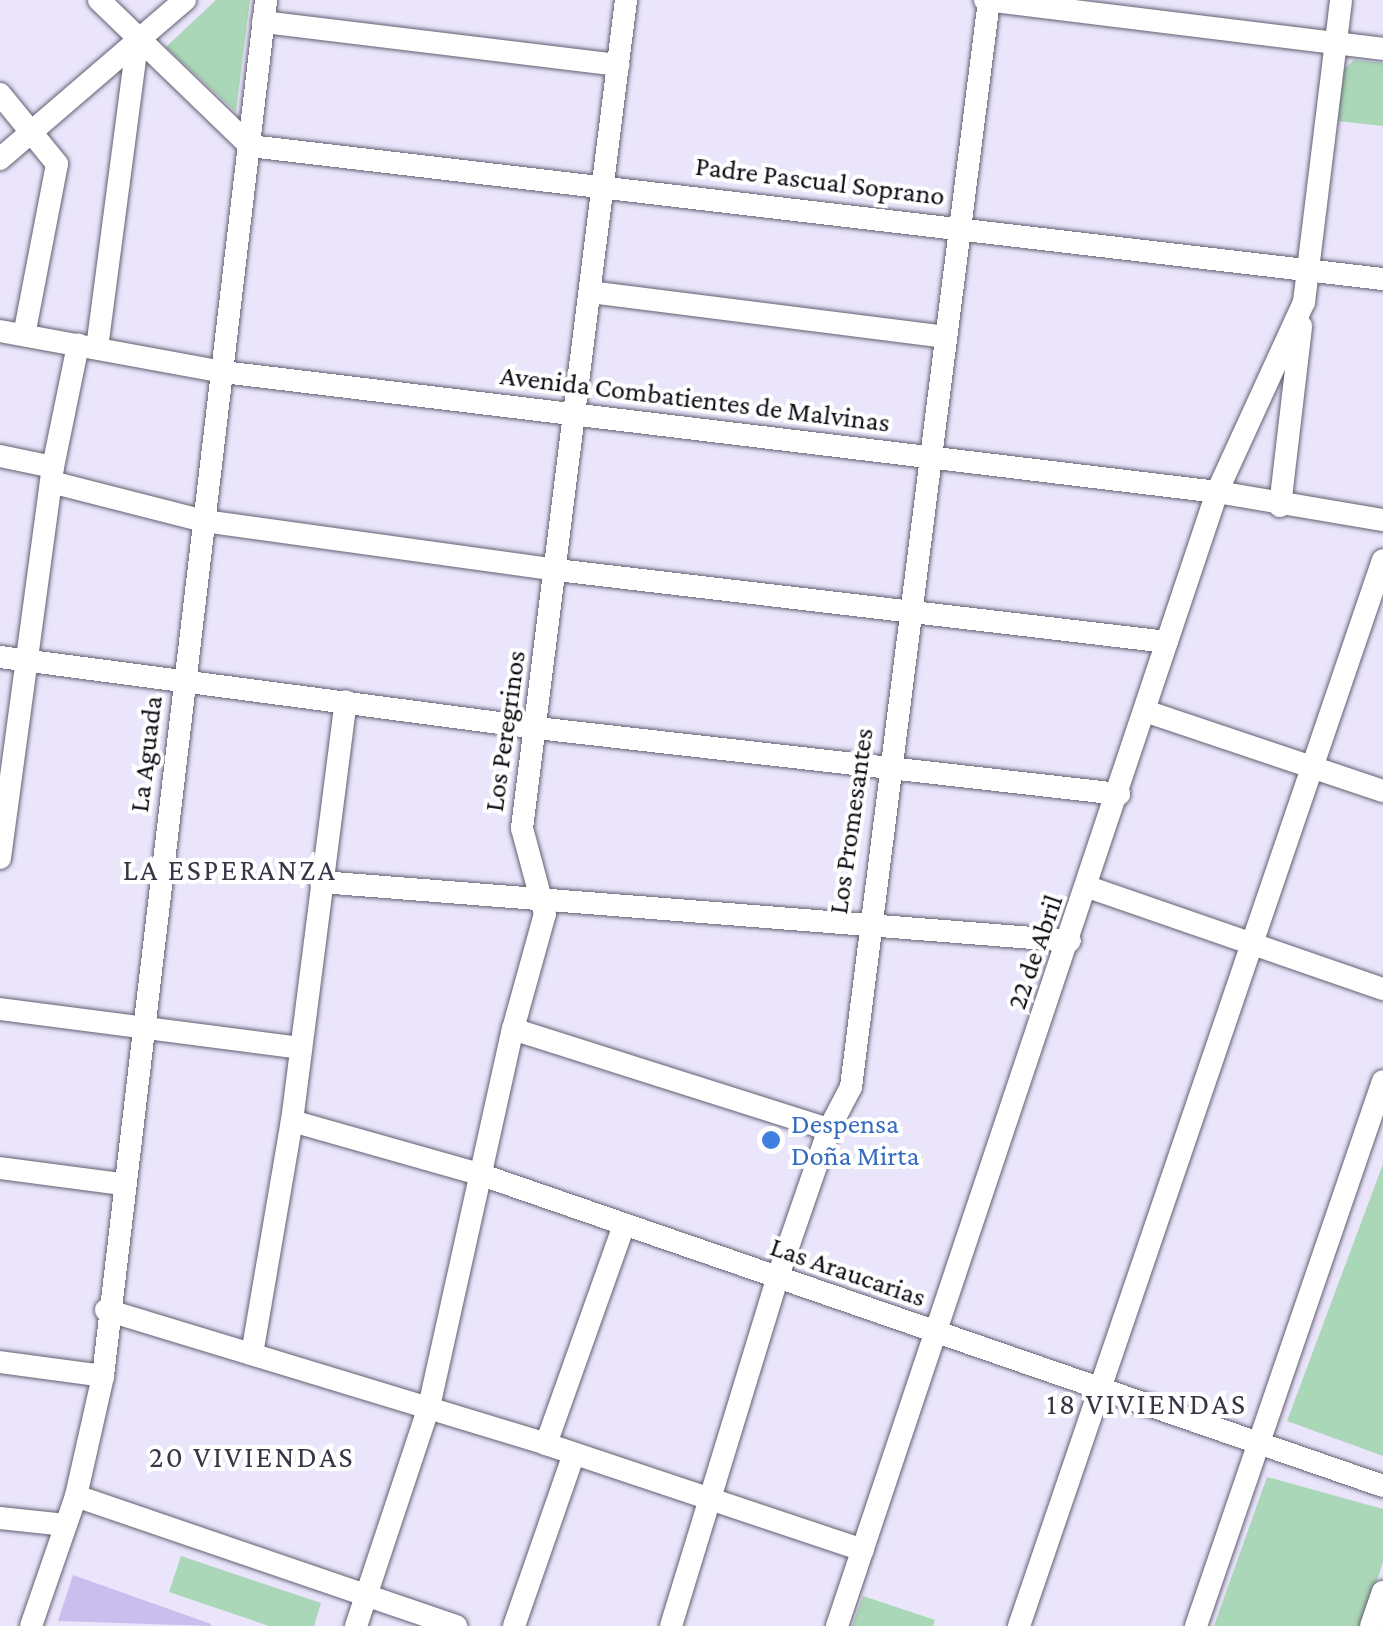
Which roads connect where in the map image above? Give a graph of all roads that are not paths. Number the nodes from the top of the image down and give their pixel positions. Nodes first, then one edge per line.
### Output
1 (99, 0) edge
2 (185, 0) edge
3 (626, 0) edge
4 (988, 0) edge
5 (1342, 0) edge
6 (265, 11) edge
7 (1178, 12) edge
8 (137, 43) junction
9 (1336, 43) junction
10 (1383, 49) edge
11 (618, 65) junction
12 (0, 94) edge
13 (32, 131) junction
14 (250, 146) junction
15 (0, 159) edge
16 (603, 186) junction
17 (962, 228) junction
18 (1308, 270) junction
19 (1383, 279) edge
20 (590, 292) junction
21 (1304, 302) junction
22 (12, 333) edge
23 (945, 337) junction
24 (88, 347) junction
25 (223, 372) junction
26 (574, 414) junction
27 (0, 456) edge
28 (928, 457) junction
29 (52, 474) junction
30 (1216, 492) junction
31 (1280, 506) junction
32 (1383, 520) edge
33 (204, 521) junction
34 (1383, 560) edge
35 (557, 570) junction
36 (909, 614) junction
37 (1167, 642) junction
38 (0, 657) edge
39 (26, 660) junction
40 (185, 681) junction
41 (346, 701) junction
42 (1146, 711) junction
43 (537, 728) junction
44 (1310, 766) junction
45 (890, 768) junction
46 (1383, 791) edge
47 (1120, 794) junction
48 (0, 858) edge
49 (320, 882) junction
50 (1088, 888) junction
51 (541, 895) junction
52 (866, 928) junction
53 (1070, 942) junction
54 (1250, 943) junction
55 (1383, 989) edge
56 (0, 1009) edge
57 (141, 1027) junction
58 (513, 1029) junction
59 (300, 1048) junction
60 (1383, 1081) edge
61 (292, 1121) junction
62 (829, 1130) junction
63 (0, 1168) edge
64 (479, 1174) junction
65 (121, 1184) junction
66 (624, 1225) junction
67 (777, 1279) junction
68 (106, 1310) junction
69 (936, 1334) junction
70 (252, 1354) junction
71 (0, 1362) edge
72 (103, 1376) junction
73 (1099, 1389) junction
74 (429, 1407) junction
75 (1257, 1443) junction
76 (546, 1444) junction
77 (574, 1454) junction
78 (1383, 1486) edge
79 (76, 1496) junction
80 (714, 1500) junction
81 (0, 1518) edge
82 (66, 1525) junction
83 (863, 1550) junction
84 (1383, 1592) edge
85 (366, 1596) junction
86 (32, 1626) edge
87 (356, 1626) edge
88 (456, 1626) edge
89 (514, 1626) edge
90 (671, 1626) edge
91 (837, 1626) edge
92 (1019, 1626) edge
93 (1196, 1626) edge
94 (1372, 1626) edge

1 - 8 street
2 - 8 street
3 - 11 street, Los Peregrinos
4 - 7 street
4 - 17 street, Los Promesantes
5 - 9 street, 22 de Abril
6 - 11 street
6 - 14 street, La Aguada
7 - 9 street
8 - 13 street
8 - 14 street
8 - 24 street
9 - 10 street
9 - 18 street, 22 de Abril
11 - 16 street, Los Peregrinos
12 - 13 street
13 - 15 street
13 - 22 street
14 - 16 street, Padre Pascual Soprano
14 - 25 street, La Aguada
16 - 17 street, Padre Pascual Soprano
16 - 20 street, Los Peregrinos
17 - 18 street, Padre Pascual Soprano
17 - 23 street, Los Promesantes
18 - 19 street, Padre Pascual Soprano
18 - 21 street, 22 de Abril
20 - 23 street
20 - 26 street, Los Peregrinos
21 - 30 street, 22 de Abril
21 - 31 street, 22 de Abril
22 - 24 street, Avenida Combatientes de Malvinas
23 - 28 street, Los Promesantes
24 - 25 street, Avenida Combatientes de Malvinas
24 - 29 street
25 - 26 street, Avenida Combatientes de Malvinas
25 - 33 street, La Aguada
26 - 28 street, Avenida Combatientes de Malvinas
26 - 35 street, Los Peregrinos
27 - 29 street
28 - 30 street, Avenida Combatientes de Malvinas
28 - 36 street, Los Promesantes
29 - 33 street
29 - 39 street
30 - 31 street, Avenida Combatientes de Malvinas
30 - 37 street, 22 de Abril
31 - 32 street, Avenida Combatientes de Malvinas
33 - 35 street
33 - 40 street, La Aguada
34 - 44 street
35 - 36 street
35 - 43 street, Los Peregrinos
36 - 37 street
36 - 45 street, Los Promesantes
37 - 42 street, 22 de Abril
38 - 39 street
39 - 40 street
39 - 48 street
40 - 41 street
40 - 57 street, La Aguada
41 - 43 street
41 - 49 street
42 - 44 street
42 - 47 street, 22 de Abril
43 - 45 street
43 - 51 street, Los Peregrinos
44 - 46 street
44 - 54 street
45 - 47 street
45 - 52 street, Los Promesantes
47 - 50 street, 22 de Abril
49 - 51 street
49 - 59 street
50 - 53 street, 22 de Abril
50 - 54 street
51 - 52 street
51 - 58 street, Los Peregrinos
52 - 53 street
52 - 62 street, Los Promesantes
53 - 69 street, 22 de Abril
54 - 55 street
54 - 73 street
56 - 57 street
57 - 59 street
57 - 65 street, La Aguada
58 - 62 street
58 - 64 street, Los Peregrinos
59 - 61 street
60 - 75 street
61 - 64 street, Las Araucarias
61 - 70 street
62 - 67 street, Los Promesantes
63 - 65 street
64 - 66 street, Las Araucarias
64 - 74 street, Los Peregrinos
65 - 68 street, La Aguada
66 - 67 street, Las Araucarias
66 - 76 street
67 - 69 street, Las Araucarias
67 - 80 street, Los Promesantes
68 - 70 street
68 - 72 street, La Aguada
69 - 73 street, Las Araucarias
69 - 83 street, 22 de Abril
70 - 74 street
71 - 72 street
72 - 79 street, La Aguada
73 - 75 street, Las Araucarias
73 - 92 street
74 - 76 street
74 - 85 street, Los Peregrinos
75 - 78 street, Las Araucarias
75 - 93 street
76 - 77 street
77 - 80 street
77 - 89 street
79 - 82 street, La Aguada
79 - 85 street
80 - 83 street
80 - 90 street, Los Promesantes
81 - 82 street
82 - 86 street, La Aguada
83 - 91 street, 22 de Abril
84 - 94 street
85 - 87 street, Los Peregrinos
85 - 88 street

